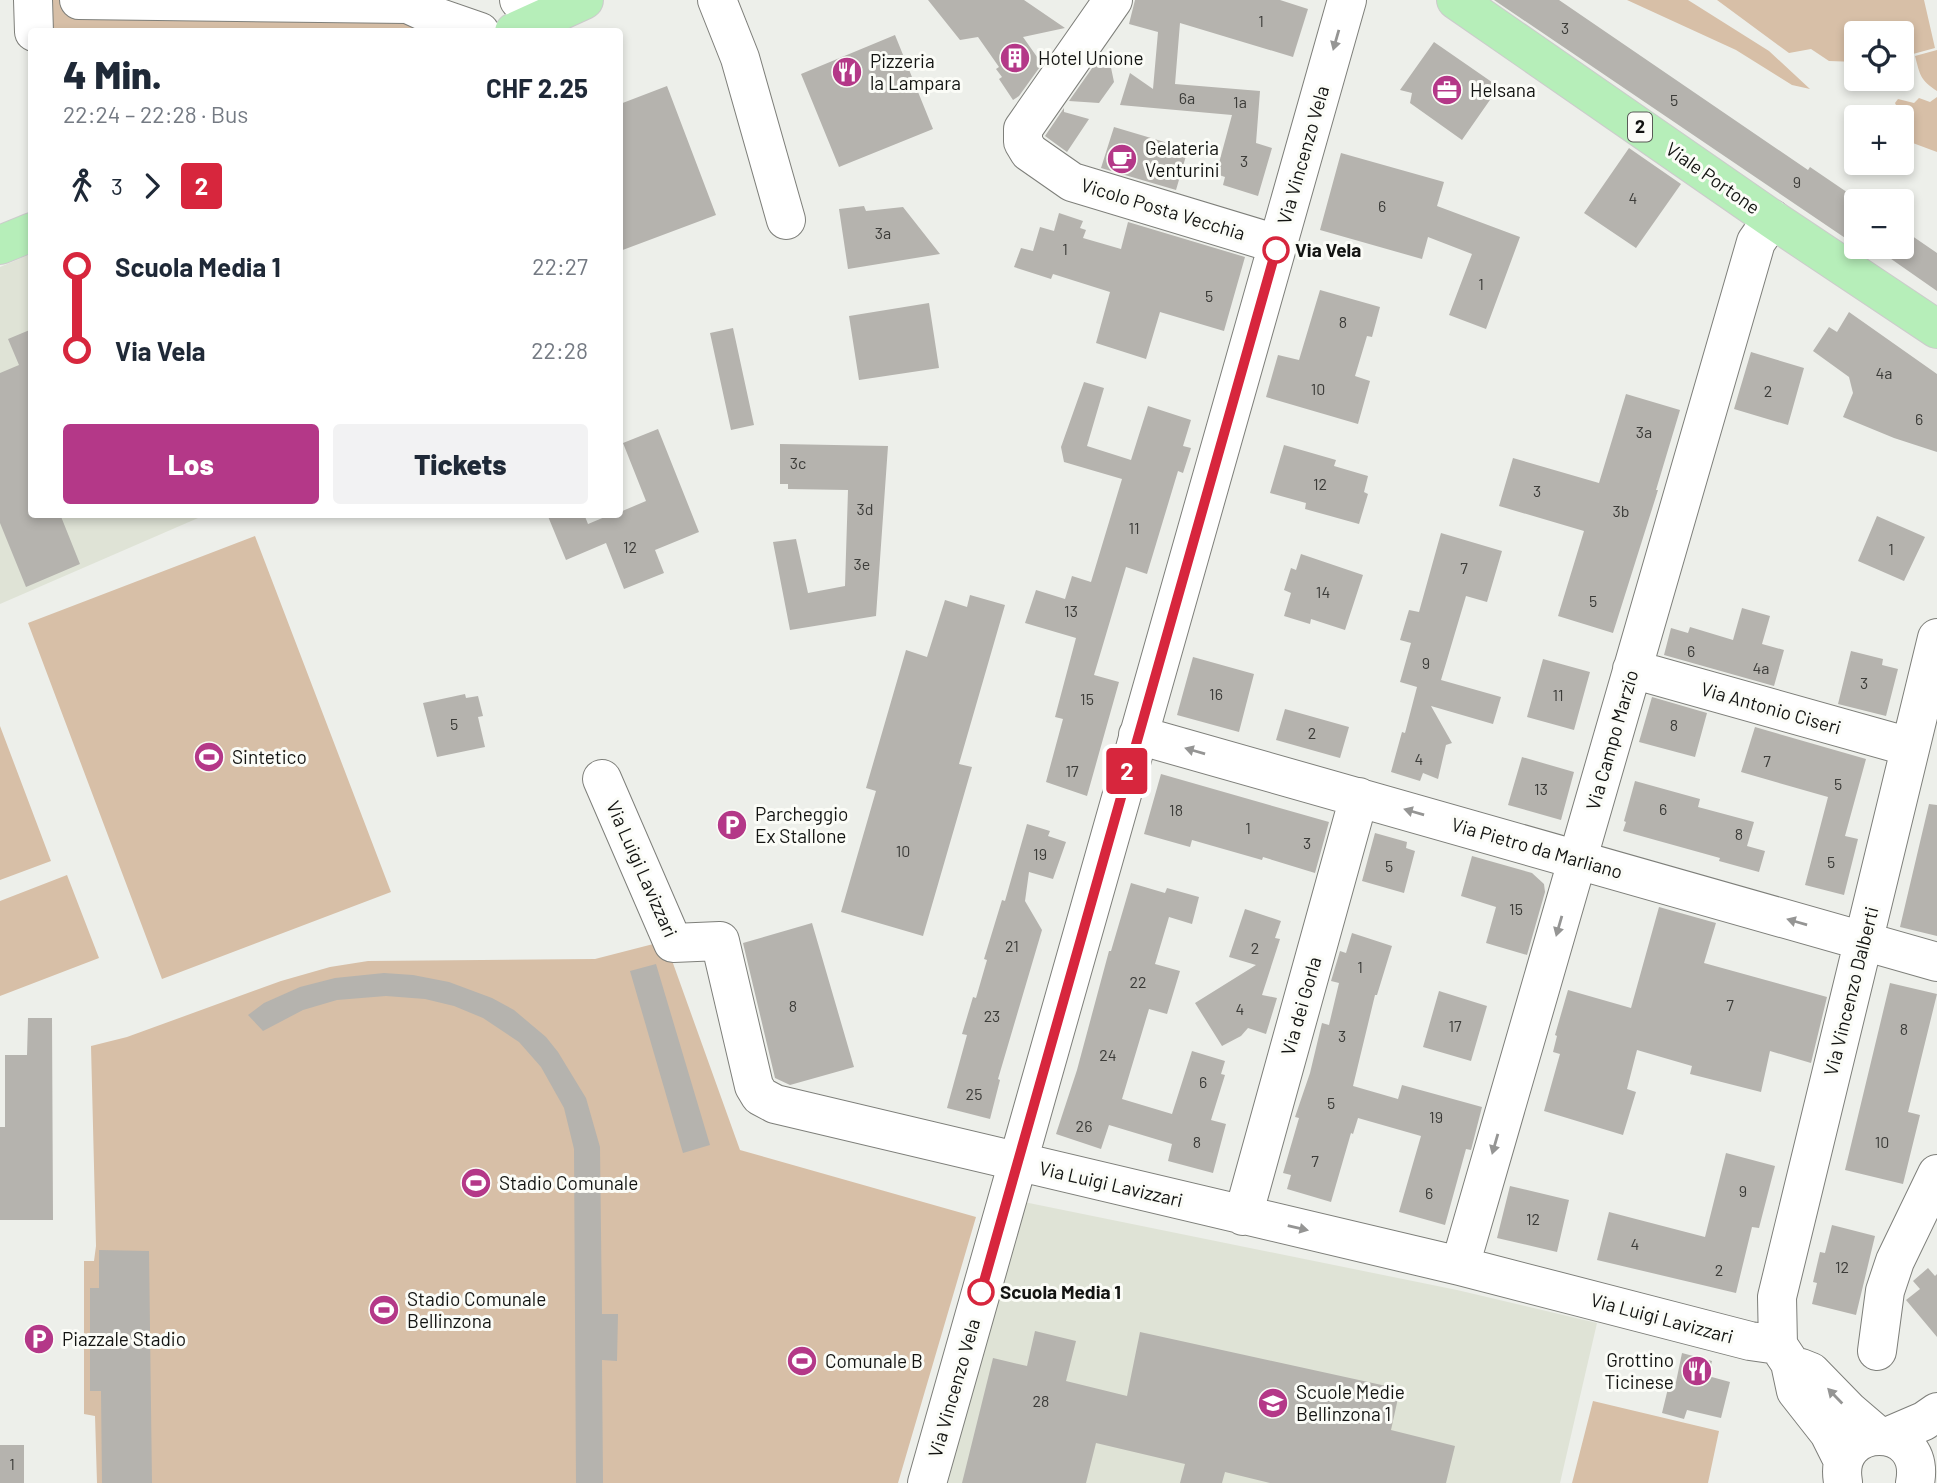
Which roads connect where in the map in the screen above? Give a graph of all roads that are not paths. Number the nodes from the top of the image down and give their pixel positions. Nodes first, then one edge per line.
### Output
1 (33, 0) edge
2 (79, 0) edge
3 (584, 0) edge
4 (717, 0) edge
5 (1113, 0) edge
6 (1348, 0) edge
7 (1456, 0) edge
8 (414, 2) edge
9 (524, 18) edge
10 (34, 28) edge
11 (469, 28) edge
12 (1772, 219) junction
13 (786, 220) dead end
14 (28, 234) edge
15 (1277, 244) junction
16 (0, 245) edge
17 (1937, 328) edge
18 (1937, 638) edge
19 (1632, 669) junction
20 (1138, 735) junction
21 (1909, 747) junction
22 (602, 779) dead end
23 (1359, 797) junction
24 (1578, 860) junction
25 (1863, 940) junction
26 (1937, 962) edge
27 (1017, 1161) junction
28 (1937, 1174) edge
29 (1243, 1216) junction
30 (1460, 1266) junction
31 (1878, 1351) dead end
32 (1784, 1354) junction
33 (1937, 1412) edge
34 (1883, 1436) junction
35 (1920, 1470) edge
36 (1841, 1475) edge
37 (927, 1483) edge

1 - 10 street
2 - 8 street
3 - 9 main road
4 - 13 street
5 - 15 street, Vicolo Posta Vecchia
6 -> 15 street, Via Vincenzo Vela
7 - 12 main road, Viale Portone / 2
8 - 11 street
12 - 17 main road, Viale Portone / 2
12 - 19 street, Via Campo Marzio
14 - 16 main road
15 - 20 street, Via Vincenzo Vela
18 - 21 street, Via Vincenzo Dalberti
19 - 21 street, Via Antonio Ciseri
19 - 24 street, Via Campo Marzio
23 -> 20 street, Via Pietro da Marliano
20 - 27 street, Via Vincenzo Vela
21 - 25 street, Via Vincenzo Dalberti
22 - 27 street, Via Luigi Lavizzari
24 -> 23 street, Via Pietro da Marliano
23 - 29 street, Via dei Gorla
25 -> 24 street, Via Pietro da Marliano
24 -> 30 street, Via Campo Marzio
25 - 26 street, Via Pietro da Marliano
25 - 32 street, Via Vincenzo Dalberti
27 - 29 street, Via Luigi Lavizzari
27 - 37 street, Via Vincenzo Vela
28 - 31 street
29 -> 30 street, Via Luigi Lavizzari
30 - 32 street, Via Luigi Lavizzari
34 -> 32 street, Via Luigi Lavizzari
32 - 36 street
33 - 34 street
34 - 35 street, Via Luigi Lavizzari
34 - 36 street

